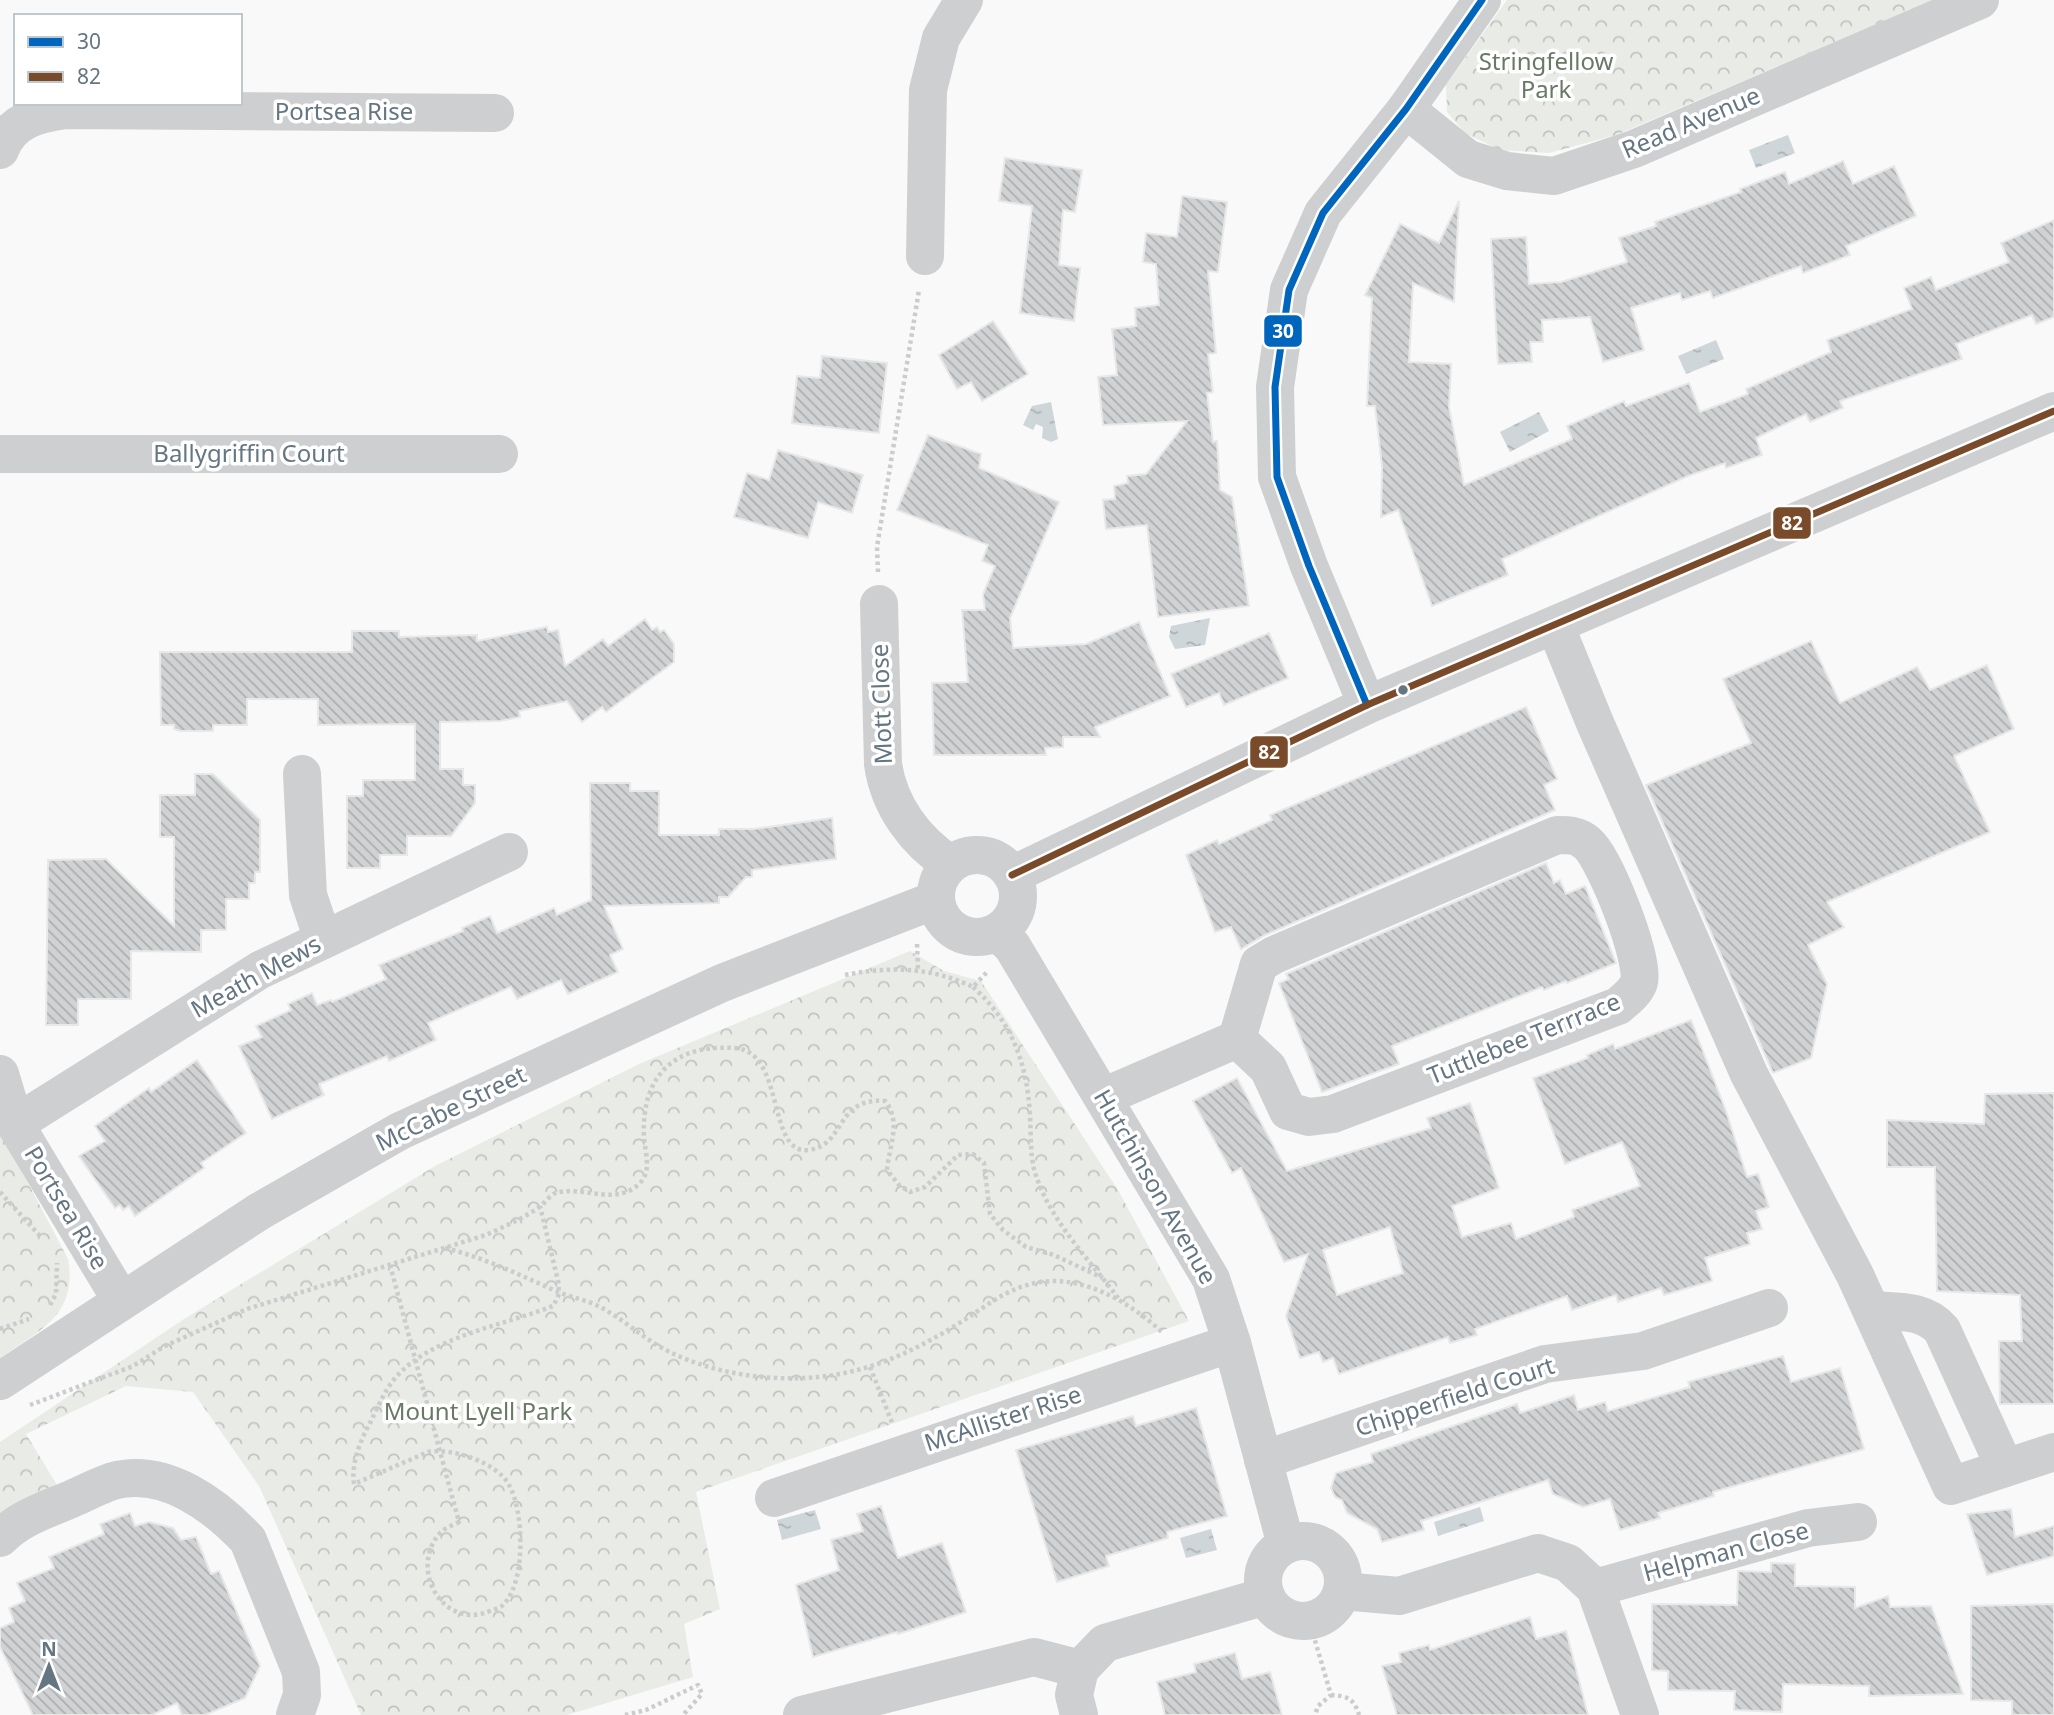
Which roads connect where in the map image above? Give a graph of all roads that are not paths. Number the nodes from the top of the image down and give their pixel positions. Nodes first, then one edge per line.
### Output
1 (964, 0) edge
2 (1482, 0) edge
3 (1980, 0) edge
4 (1406, 109) junction
5 (495, 113) dead end
6 (0, 150) edge
7 (925, 256) road end
8 (2054, 411) edge
9 (0, 454) edge
10 (499, 454) dead end
11 (879, 604) road end
12 (1555, 625) junction
13 (1367, 705) junction
14 (303, 775) dead end
15 (509, 852) dead end
16 (950, 864) junction
17 (1012, 875) junction
18 (935, 900) junction
19 (1004, 939) junction
20 (323, 940) junction
21 (1237, 1039) junction
22 (0, 1074) edge
23 (1102, 1097) junction
24 (15, 1124) junction
25 (121, 1300) junction
26 (1769, 1308) dead end
27 (1872, 1310) junction
28 (1232, 1343) junction
29 (10, 1395) edge
30 (2054, 1452) edge
31 (1263, 1460) junction
32 (2006, 1468) junction
33 (774, 1498) dead end
34 (1858, 1522) dead end
35 (0, 1538) edge
36 (1286, 1545) junction
37 (1595, 1588) junction
38 (1342, 1591) junction
39 (1266, 1597) junction
40 (1080, 1669) junction
41 (295, 1715) edge
42 (802, 1715) edge
43 (1079, 1715) edge
44 (1640, 1715) edge

1 - 7 street
2 - 4 street
3 - 4 street, Read Avenue
4 - 13 street
5 - 6 street, Portsea Rise
8 - 12 street
9 - 10 street, Ballygriffin Court
11 - 16 street, Mott Close
12 - 13 street
12 - 27 street
13 - 17 street
14 - 20 street
15 - 20 street, Meath Mews
16 - 17 street
16 - 18 street
17 - 19 street
18 - 19 street
18 - 25 street, McCabe Street
19 - 23 street, Hutchinson Avenue
20 - 24 street, Meath Mews
21 - 21 street, Tuttlebee Terrrace
21 - 23 street
22 - 24 street, Portsea Rise
23 - 28 street, Hutchinson Avenue
24 - 25 street, Portsea Rise
25 - 29 street, McCabe Street
26 - 31 street, Chipperfield Court
27 - 32 street
27 - 32 street
28 - 31 street, Hutchinson Avenue
28 - 33 street, McAllister Rise
30 - 32 street
31 - 36 street, Hutchinson Avenue
34 - 37 street, Helpman Close
35 - 41 street
36 - 38 street
36 - 39 street
37 - 38 street
37 - 44 street
38 - 39 street
39 - 40 street
40 - 42 street
40 - 43 street

